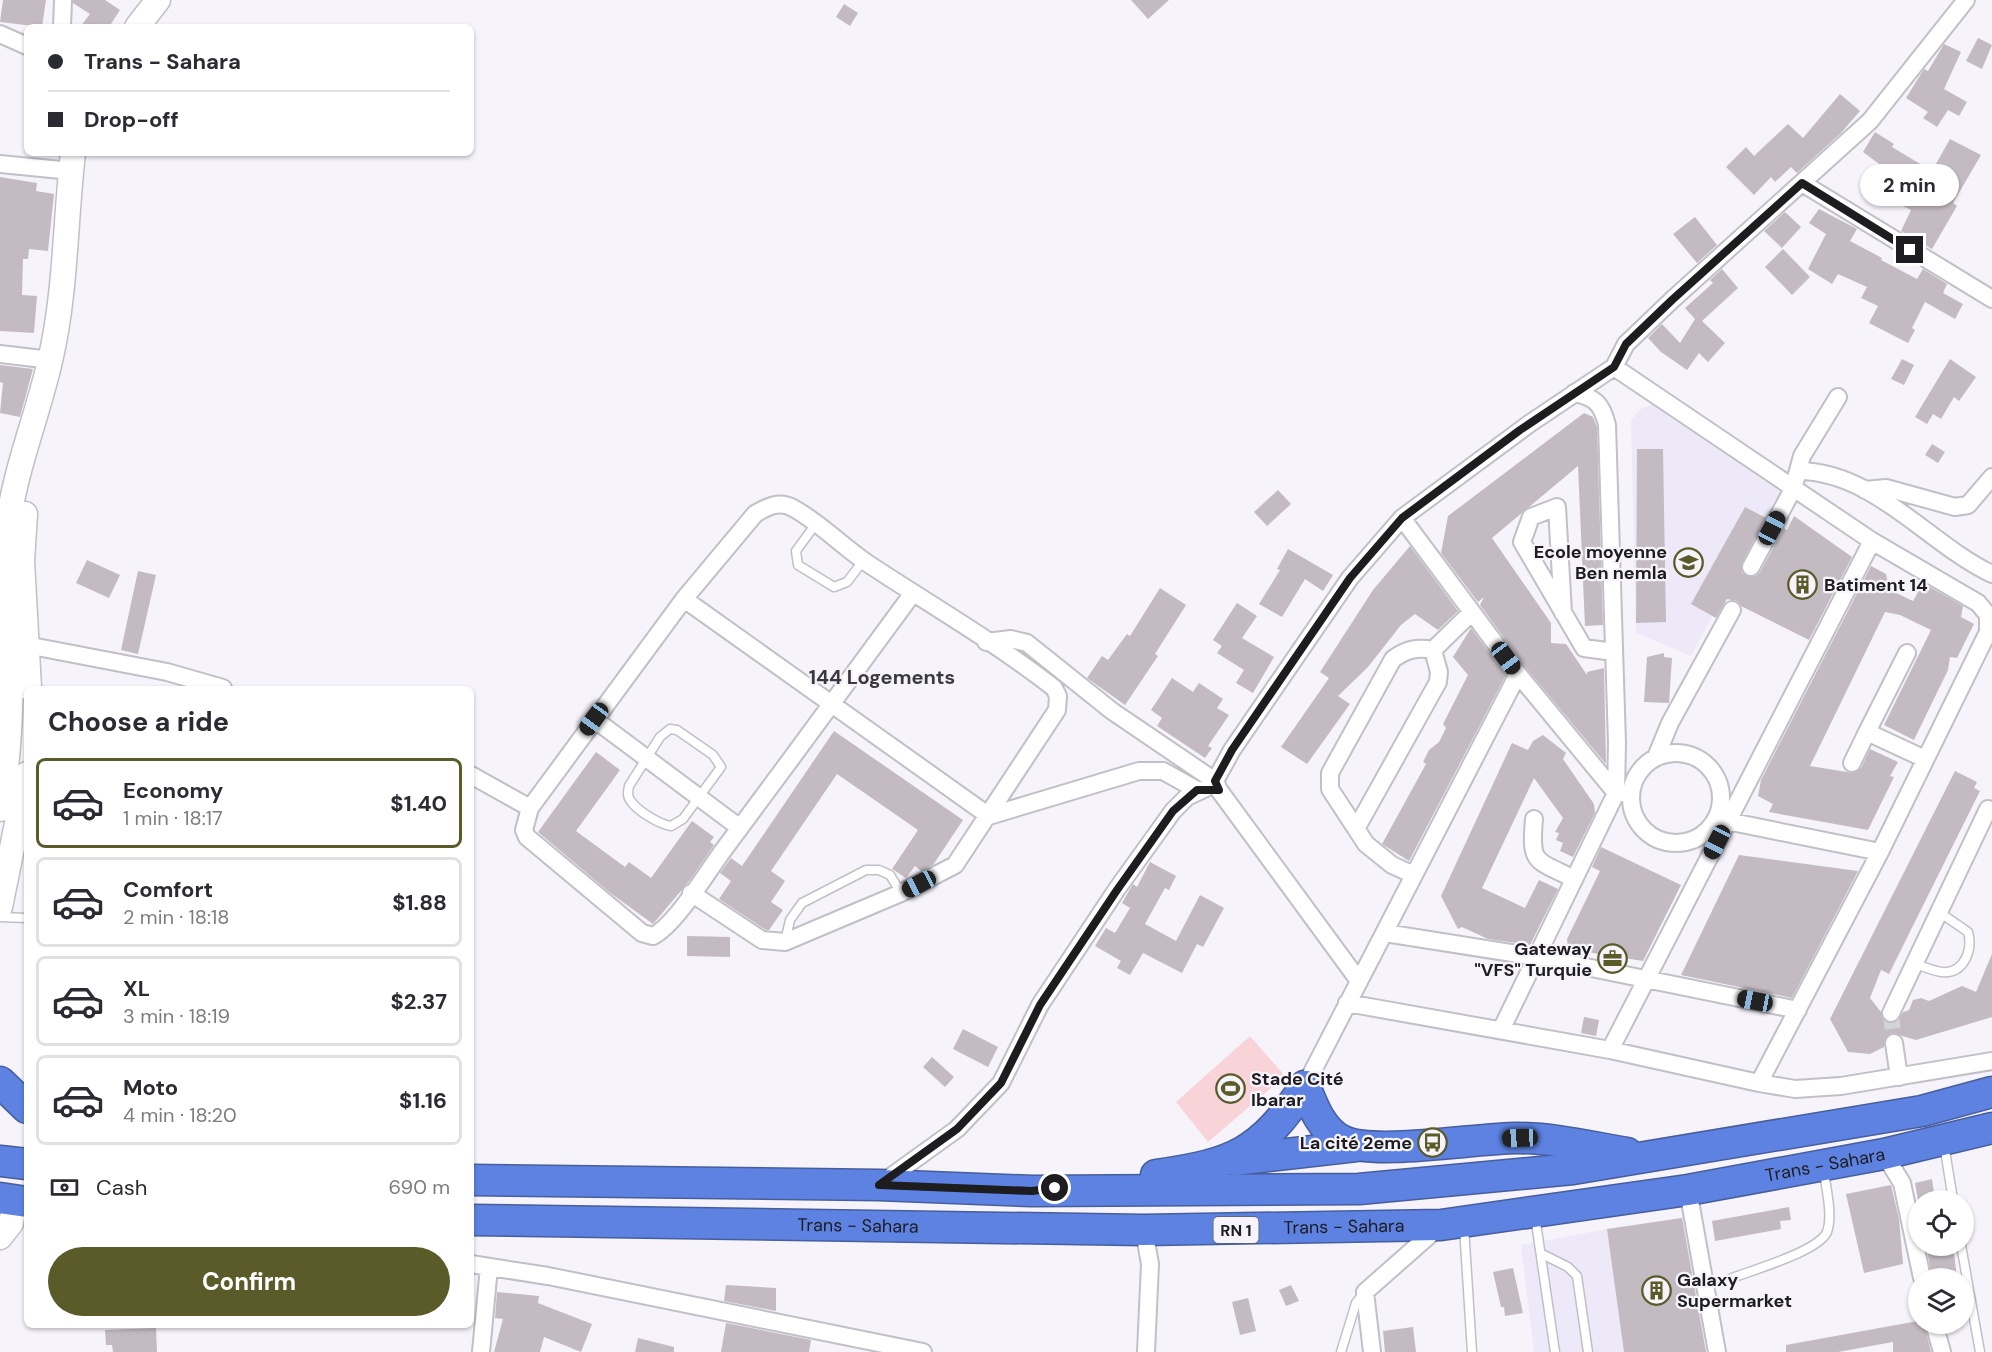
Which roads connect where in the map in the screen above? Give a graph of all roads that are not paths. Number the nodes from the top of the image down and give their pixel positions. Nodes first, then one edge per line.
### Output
1 (63, 0) edge
2 (140, 0) edge
3 (158, 0) edge
4 (1966, 0) edge
5 (62, 24) edge
6 (122, 24) edge
7 (139, 24) edge
8 (0, 34) edge
9 (24, 45) edge
10 (87, 156) edge
11 (72, 162) edge
12 (0, 164) edge
13 (1802, 183) junction
14 (1992, 299) edge
15 (0, 354) edge
16 (51, 360) junction
17 (1614, 367) junction
18 (1574, 393) junction
19 (1838, 397) dead end
20 (1798, 471) junction
21 (1992, 477) edge
22 (1793, 489) junction
23 (1865, 490) junction
24 (1402, 518) junction
25 (815, 525) junction
26 (1872, 541) junction
27 (2, 560) edge
28 (864, 561) junction
29 (1751, 567) dead end
30 (1992, 574) edge
31 (913, 593) junction
32 (684, 599) junction
33 (1732, 610) dead end
34 (1472, 612) junction
35 (1563, 613) junction
36 (986, 642) junction
37 (19, 644) junction
38 (1433, 650) junction
39 (1614, 652) junction
40 (1906, 653) dead end
41 (1518, 674) junction
42 (216, 686) edge
43 (13, 692) edge
44 (830, 705) junction
45 (594, 719) junction
46 (1867, 732) junction
47 (1656, 757) junction
48 (646, 759) junction
49 (1925, 759) junction
50 (1852, 763) dead end
51 (474, 778) edge
52 (1217, 785) junction
53 (24, 789) edge
54 (1197, 790) junction
55 (1624, 793) junction
56 (699, 799) junction
57 (530, 808) junction
58 (0, 809) edge
59 (1988, 809) dead end
60 (989, 816) junction
61 (1534, 819) dead end
62 (1722, 820) junction
63 (740, 828) junction
64 (1356, 829) junction
65 (1880, 852) junction
66 (1414, 875) junction
67 (1574, 879) junction
68 (691, 893) junction
69 (901, 893) junction
70 (0, 907) edge
71 (1939, 912) junction
72 (0, 917) edge
73 (24, 918) edge
74 (1385, 933) junction
75 (785, 942) junction
76 (1537, 957) junction
77 (1914, 964) junction
78 (1647, 980) junction
79 (1359, 981) junction
80 (1347, 1003) junction
81 (1797, 1010) junction
82 (1891, 1013) tunnel mouth
83 (1501, 1030) junction
84 (1893, 1043) tunnel mouth
85 (1610, 1050) junction
86 (1992, 1061) edge
87 (1899, 1077) junction
88 (0, 1082) edge
89 (1759, 1083) junction
90 (1305, 1086) junction
91 (1992, 1092) edge
92 (24, 1105) edge
93 (1992, 1128) edge
94 (1943, 1140) junction
95 (1356, 1146) junction
96 (1884, 1154) junction
97 (1650, 1157) junction
98 (0, 1161) edge
99 (1229, 1161) junction
100 (24, 1164) edge
101 (1823, 1165) junction
102 (474, 1180) edge
103 (879, 1185) junction
104 (1688, 1190) junction
105 (1951, 1190) edge
106 (1032, 1191) junction
107 (14, 1200) edge
108 (1534, 1212) junction
109 (474, 1220) edge
110 (1452, 1223) junction
111 (1144, 1230) junction
112 (0, 1237) edge
113 (1542, 1254) junction
114 (1963, 1256) edge
115 (474, 1264) edge
116 (489, 1267) junction
117 (1920, 1268) edge
118 (1732, 1278) dead end
119 (1365, 1292) junction
120 (1937, 1334) edge
121 (481, 1352) edge
122 (923, 1352) edge
123 (1146, 1352) edge
124 (1341, 1352) edge
125 (1372, 1352) edge
126 (1472, 1352) edge
127 (1555, 1352) edge
128 (1588, 1352) edge
129 (1717, 1352) edge
130 (1942, 1352) edge
131 (1980, 1352) edge

1 - 5 street
2 - 6 main road
3 - 7 main road
4 - 13 street
8 - 9 street
10 - 37 main road
11 - 12 street
11 - 16 main road
13 - 14 street
13 - 17 street
15 - 16 street
16 - 27 main road
17 - 18 street
17 - 22 street
18 - 24 street
18 - 39 street
19 - 20 street
20 - 22 street
20 - 23 street
21 - 23 street
22 - 26 street
22 - 29 street
23 - 30 street
24 - 34 street
24 - 52 street
25 - 28 street
25 - 28 lane
25 - 32 street
26 - 49 street
26 - 62 street
27 - 37 main road
28 - 31 street
31 - 36 street
31 - 44 street
32 - 44 street
32 - 45 street
33 - 47 street
34 - 38 street
34 - 41 street
35 - 35 street
35 - 39 street
36 - 52 street
36 - 60 street
37 - 42 street
37 - 43 main road
38 - 64 street
38 - 64 street
39 - 55 street
40 - 46 street
41 - 55 street
41 - 66 street
43 - 58 main road
44 - 60 street
44 - 63 street
45 - 48 street
45 - 57 street
46 - 49 street
46 - 50 street
47 - 55 street
47 - 62 street
48 - 56 street
48 - 56 lane
48 - 56 lane
49 - 65 street
51 - 57 street
52 - 54 street
52 - 79 street
53 - 70 main road
54 - 60 street
54 - 103 street
55 - 62 street
55 - 67 street
56 - 63 street
57 - 68 street
59 - 71 street
60 - 69 street
61 - 67 street
62 - 65 street
62 - 78 street
63 - 68 street
64 - 66 street
65 - 81 street
66 - 74 street
67 - 76 street
68 - 75 street
69 - 75 street
69 - 75 lane
71 - 77 street
71 - 77 lane
72 - 73 lane
74 - 76 street
74 - 79 street
76 - 78 street
76 - 83 street
77 - 82 street
78 - 81 street
78 - 85 street
79 - 80 street
80 - 83 street
80 - 90 street
81 - 89 street
83 - 85 street
84 - 87 street
85 - 89 street
86 - 87 street
87 - 89 street
88 - 92 highway
90 - 95 highway
90 - 99 highway
91 - 97 highway, Trans - Sahara
93 - 94 highway, Trans - Sahara / RN 1
94 - 96 highway, Trans - Sahara / RN 1
94 - 105 lane
95 - 97 highway
95 - 99 highway
96 - 101 highway, Trans - Sahara / RN 1
96 - 117 street
97 - 106 highway, Trans - Sahara
98 - 100 highway
99 - 106 highway
101 - 104 highway, Trans - Sahara / RN 1
101 - 118 lane
102 - 103 highway, Trans - Sahara
103 - 106 highway, Trans - Sahara
104 - 108 highway, Trans - Sahara / RN 1
104 - 129 street
107 - 112 main road
108 - 110 highway, Trans - Sahara / RN 1
108 - 113 lane
109 - 111 highway, Trans - Sahara / RN 1
110 - 111 highway, Trans - Sahara / RN 1
110 - 119 street
110 - 126 lane
111 - 123 street
113 - 127 lane
113 - 128 lane
114 - 131 lane
115 - 116 street
116 - 121 street
116 - 122 street
119 - 124 lane
119 - 125 street
120 - 130 street

